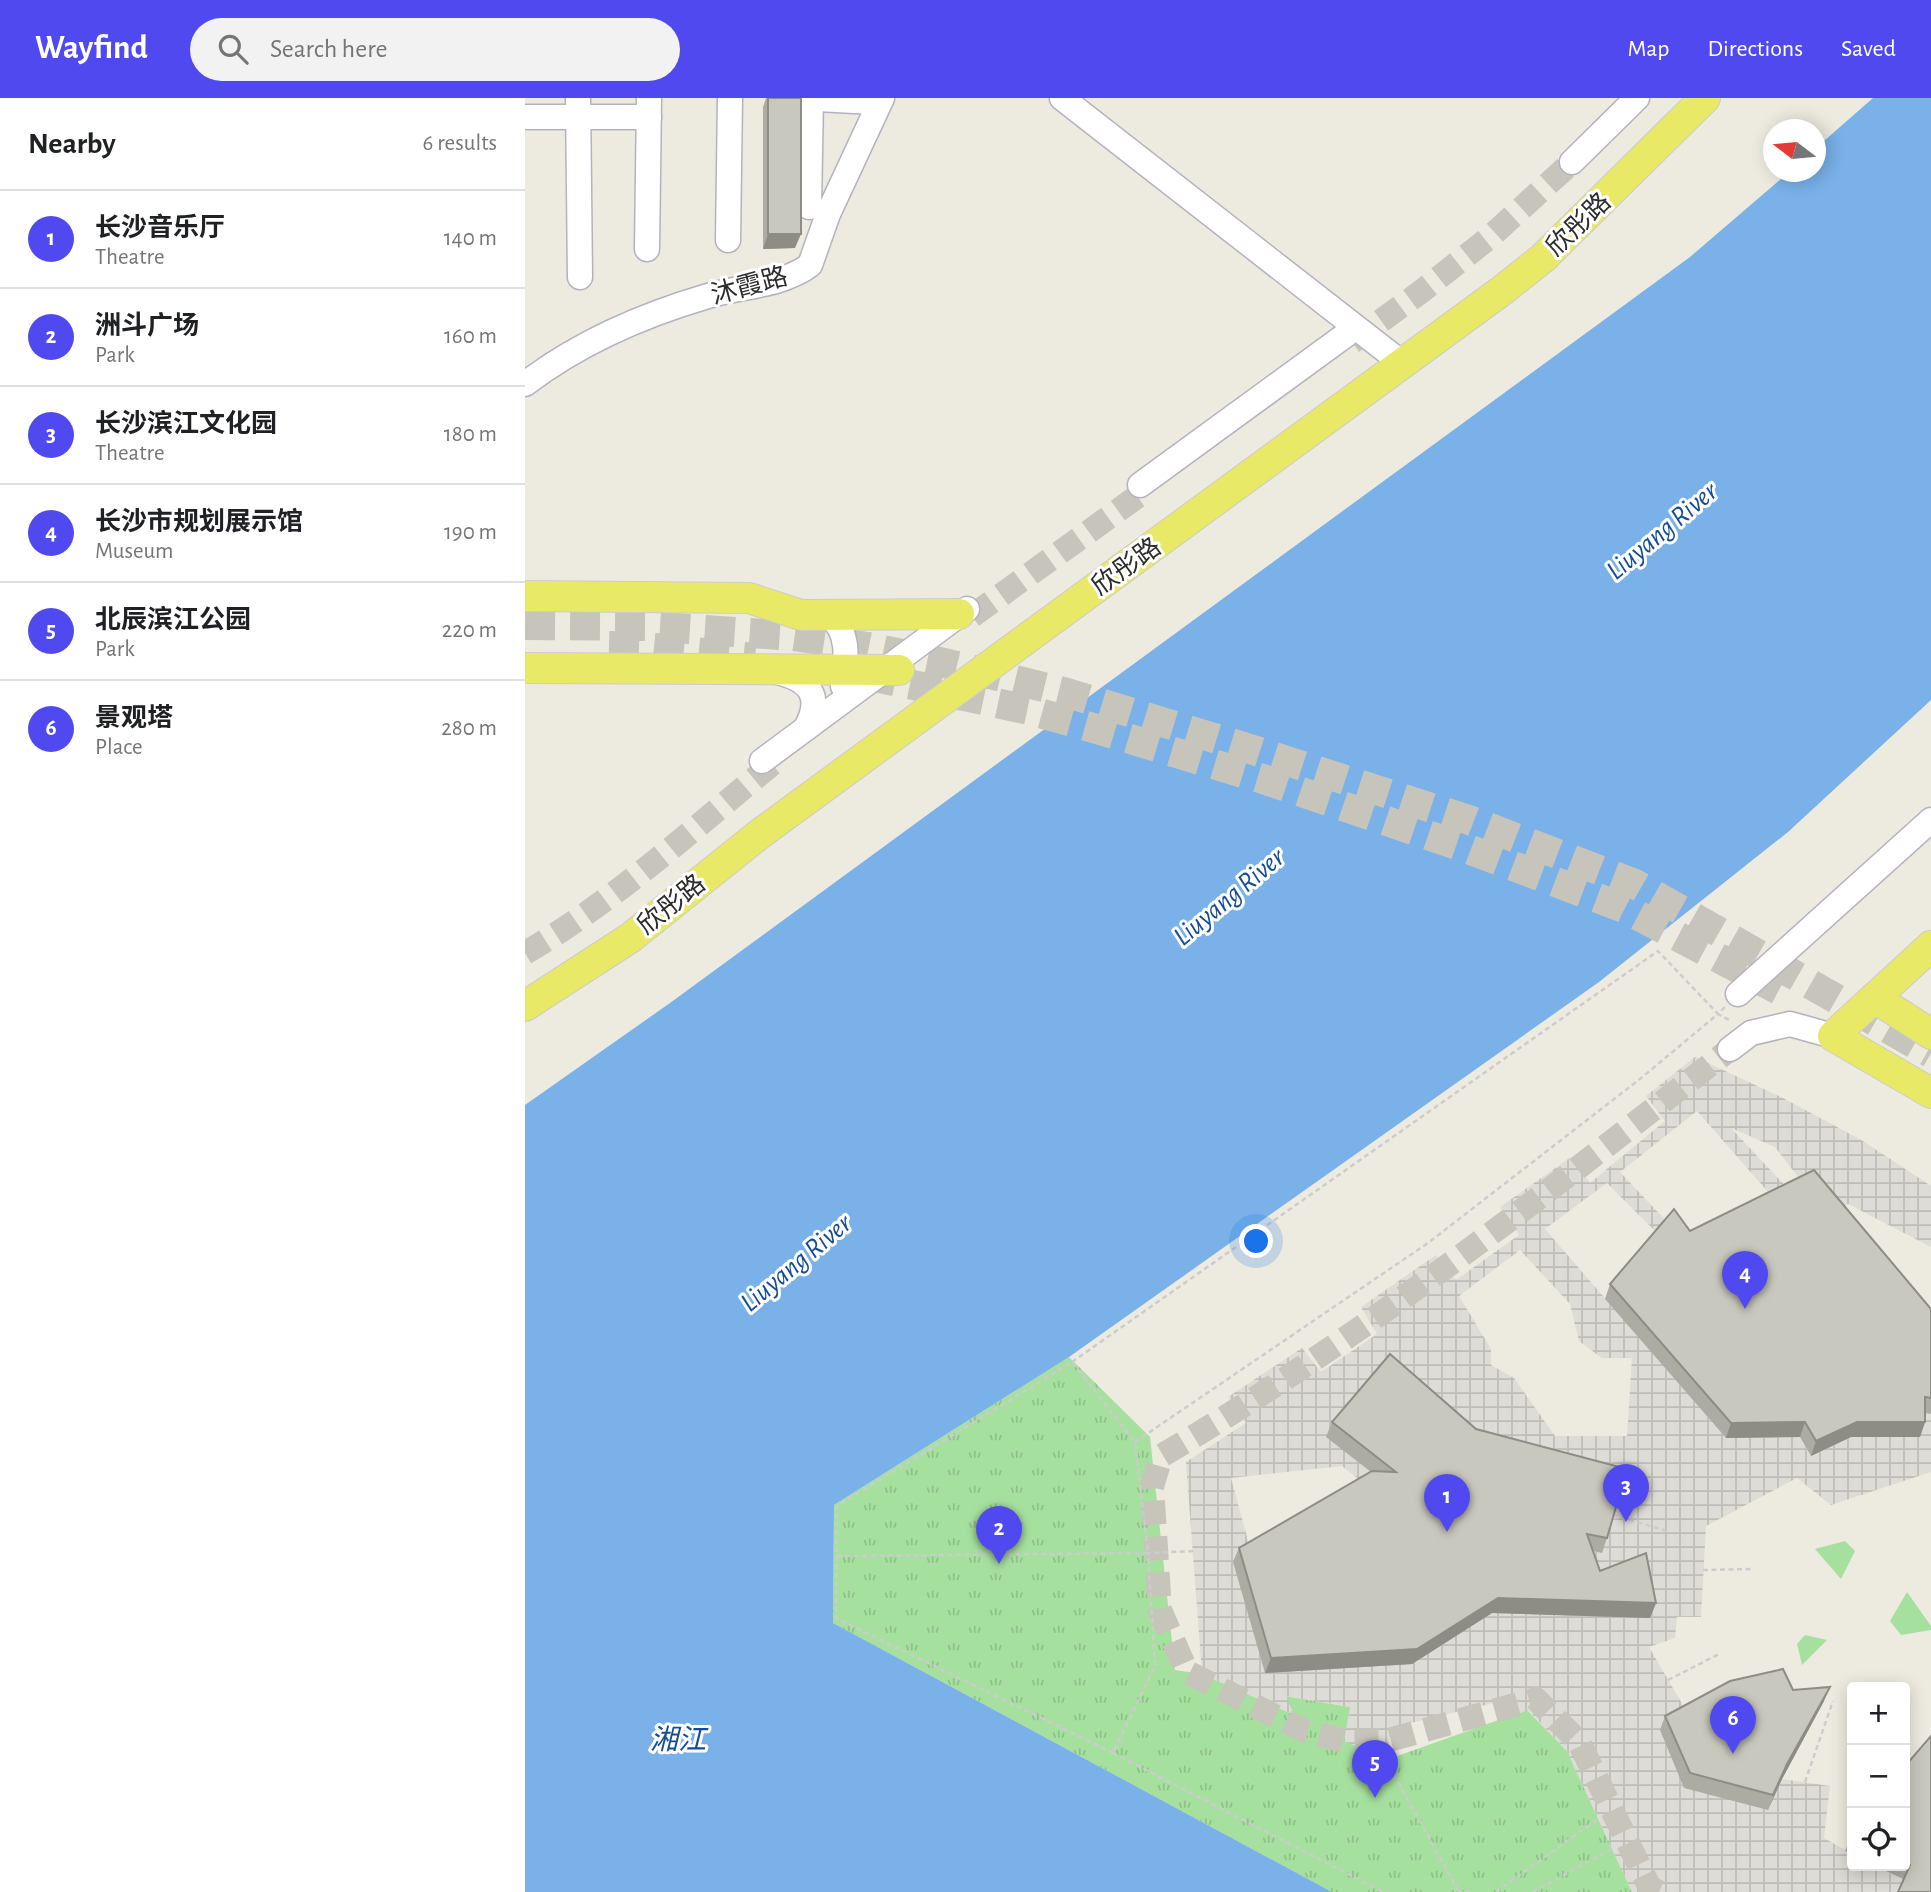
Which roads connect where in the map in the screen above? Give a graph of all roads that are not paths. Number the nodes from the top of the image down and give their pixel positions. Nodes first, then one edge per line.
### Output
1 (730, 98) edge
2 (799, 98) edge
3 (811, 98) edge
4 (1062, 98) edge
5 (1079, 98) edge
6 (1621, 98) edge
7 (1637, 98) edge
8 (1678, 98) edge
9 (1705, 98) edge
10 (877, 99) edge
11 (649, 107) edge
12 (578, 108) edge
13 (525, 117) edge
14 (809, 207) dead end
15 (728, 240) dead end
16 (647, 249) dead end
17 (580, 277) dead end
18 (1350, 338) tunnel mouth
19 (1400, 355) junction
20 (525, 373) edge
21 (525, 384) edge
22 (1142, 488) tunnel mouth
23 (525, 596) edge
24 (966, 613) joint
25 (828, 615) junction
26 (525, 668) edge
27 (766, 669) junction
28 (845, 669) junction
29 (892, 670) junction
30 (836, 706) junction
31 (812, 728) junction
32 (767, 762) tunnel mouth
33 (1931, 820) edge
34 (1931, 946) edge
35 (1931, 971) edge
36 (525, 985) edge
37 (1738, 994) road end
38 (1883, 1003) junction
39 (525, 1006) edge
40 (1931, 1034) edge
41 (1842, 1041) junction
42 (1731, 1049) tunnel mouth
43 (1931, 1093) edge

1 - 15 street
2 - 3 street
3 - 10 street
3 - 14 street
4 - 19 street
5 - 19 street
6 - 7 street
8 - 19 main road, 欣彤路
9 - 19 main road, 欣彤路
10 - 20 street, 沐霞路
10 - 21 street, 沐霞路
11 - 12 street
11 - 16 street
12 - 13 street
12 - 17 street
18 - 22 street
19 - 36 main road, 欣彤路
19 - 39 main road, 欣彤路
23 - 25 main road
24 - 25 main road
24 - 29 street
25 - 28 street
26 - 27 main road
27 - 28 main road
27 - 31 street
28 - 29 main road
28 - 30 street
29 - 30 street
29 - 31 street
30 - 31 street
31 - 32 street
33 - 37 street
34 - 38 main road
35 - 38 main road
38 - 40 main road
38 - 41 main road
41 - 42 street
41 - 43 main road

